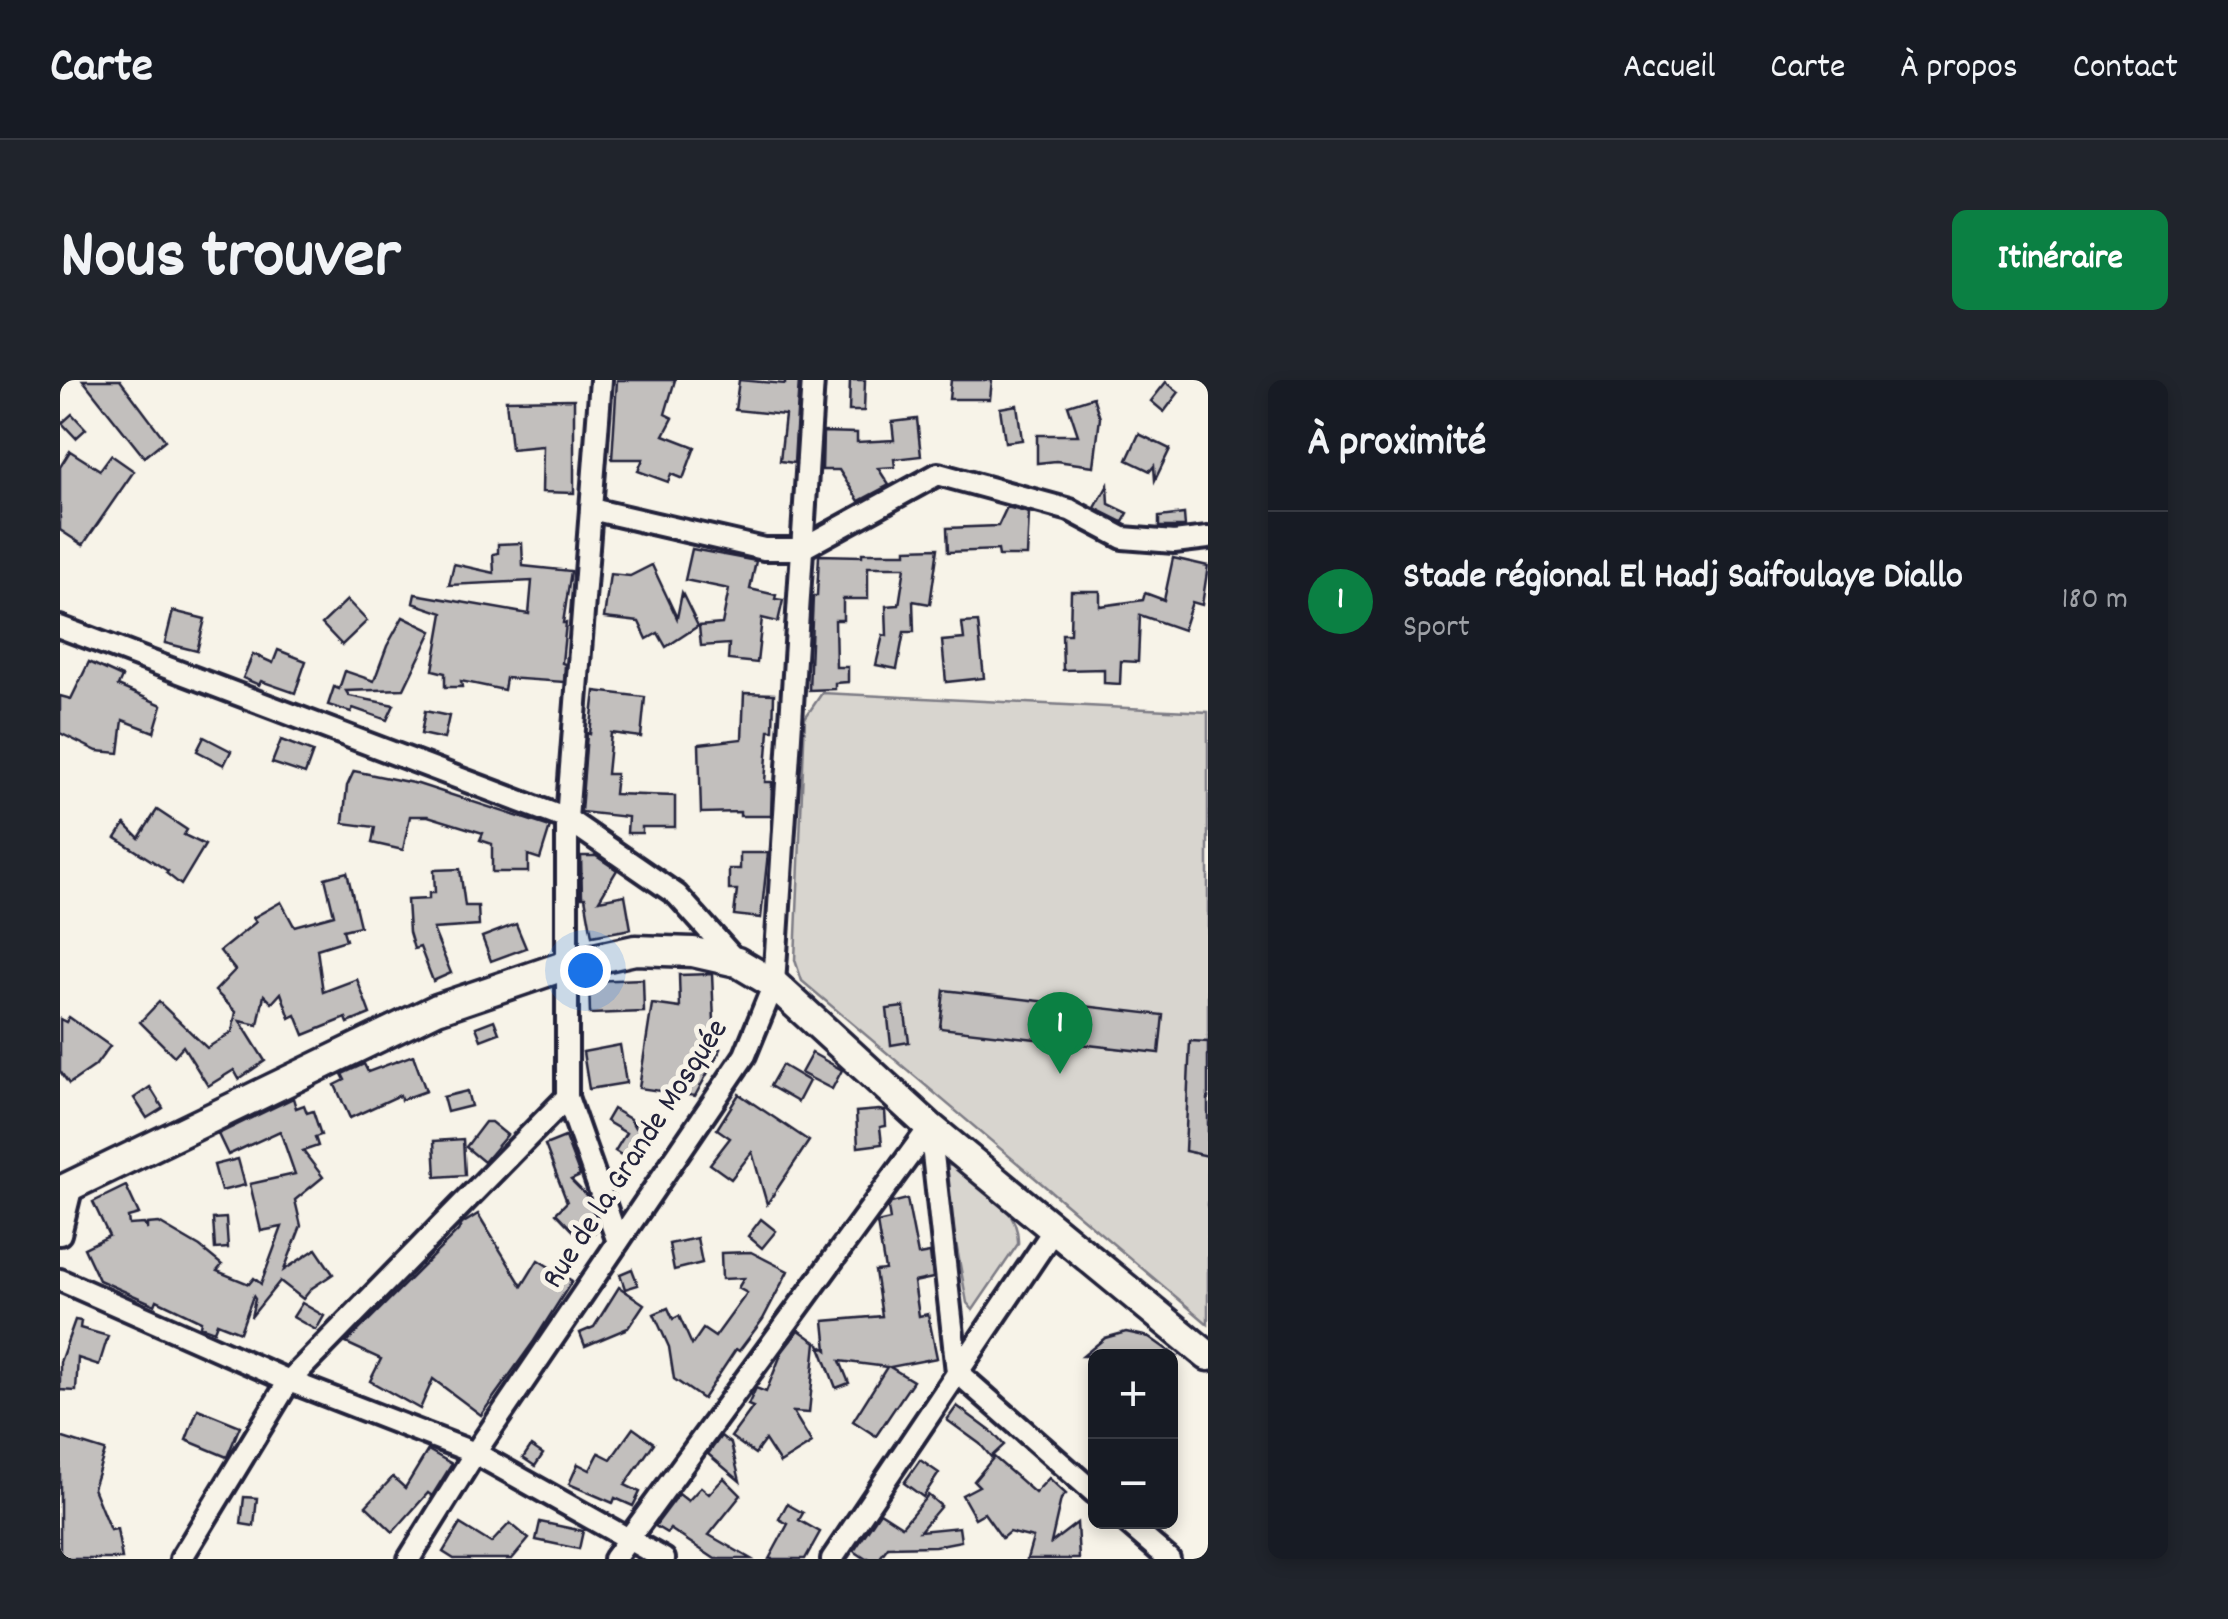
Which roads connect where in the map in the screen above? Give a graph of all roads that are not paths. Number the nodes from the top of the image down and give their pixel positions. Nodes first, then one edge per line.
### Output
1 (601, 380) edge
2 (813, 380) edge
3 (591, 509) junction
4 (1208, 538) edge
5 (802, 549) junction
6 (60, 627) edge
7 (567, 819) junction
8 (737, 962) junction
9 (566, 965) junction
10 (774, 984) junction
11 (567, 1097) junction
12 (930, 1127) junction
13 (66, 1188) edge
14 (1053, 1231) junction
15 (60, 1234) edge
16 (618, 1242) junction
17 (60, 1280) edge
18 (1208, 1356) edge
19 (957, 1372) junction
20 (290, 1381) junction
21 (475, 1453) junction
22 (1088, 1487) edge
23 (1134, 1529) edge
24 (628, 1538) junction
25 (180, 1559) edge
26 (408, 1559) edge
27 (614, 1559) edge
28 (664, 1559) edge
29 (832, 1559) edge
30 (1168, 1559) edge

1 - 3 street
2 - 5 street, Rue de la Grande Mosquée
3 - 5 street
3 - 7 street
4 - 5 street
5 - 10 street, Rue de la Grande Mosquée
6 - 7 street
7 - 8 street
7 - 9 street
8 - 9 street
8 - 10 street
9 - 11 street
9 - 13 street
10 - 12 street
10 - 16 street, Rue de la Grande Mosquée
11 - 16 street
11 - 20 street
12 - 14 street
12 - 19 street
12 - 24 street
13 - 15 street
14 - 18 street
14 - 19 street
16 - 21 street, Rue de la Grande Mosquée
17 - 20 street
19 - 22 street
19 - 29 street
20 - 21 street
20 - 25 street
21 - 24 street
21 - 26 street, Rue de la Grande Mosquée
23 - 30 street
24 - 27 street
24 - 28 street

